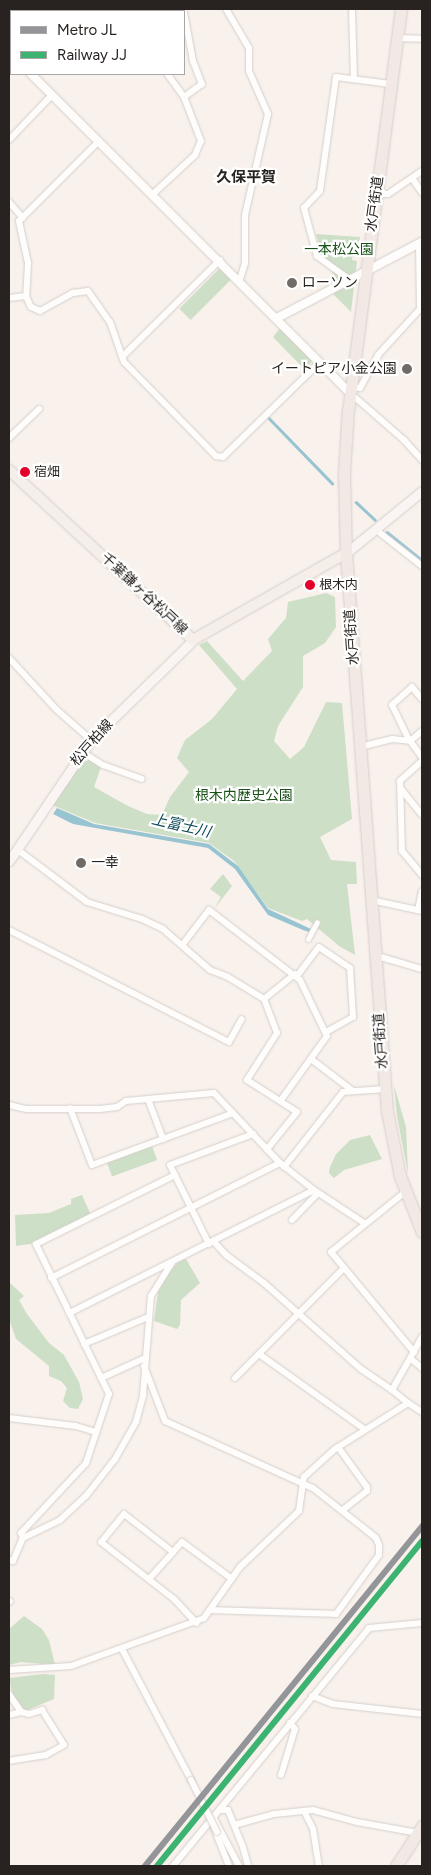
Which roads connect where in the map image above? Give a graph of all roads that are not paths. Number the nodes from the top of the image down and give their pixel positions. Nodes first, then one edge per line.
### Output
1 (226, 9) edge
2 (352, 9) edge
3 (401, 9) edge
4 (185, 17) edge
5 (397, 38) junction
6 (422, 39) edge
7 (32, 75) edge
8 (168, 75) edge
9 (354, 80) junction
10 (391, 84) junction
11 (52, 95) junction
12 (184, 96) junction
13 (9, 140) edge
14 (99, 141) junction
15 (422, 171) edge
16 (412, 178) junction
17 (422, 193) edge
18 (154, 194) junction
19 (376, 194) junction
20 (9, 202) edge
21 (23, 218) junction
22 (420, 243) edge
23 (310, 251) dead end
24 (317, 256) junction
25 (220, 260) junction
26 (366, 272) junction
27 (240, 280) junction
28 (350, 280) junction
29 (26, 296) junction
30 (9, 298) edge
31 (421, 308) edge
32 (277, 318) junction
33 (122, 357) junction
34 (320, 362) junction
35 (351, 390) junction
36 (39, 409) dead end
37 (9, 438) edge
38 (422, 460) edge
39 (9, 470) edge
40 (422, 491) edge
41 (375, 529) junction
42 (346, 553) junction
43 (422, 566) edge
44 (193, 640) junction
45 (9, 658) edge
46 (422, 699) edge
47 (422, 730) edge
48 (91, 740) junction
49 (410, 741) junction
50 (360, 748) junction
51 (82, 752) junction
52 (422, 757) edge
53 (422, 761) edge
54 (142, 779) dead end
55 (401, 789) junction
56 (422, 815) edge
57 (18, 850) junction
58 (9, 861) edge
59 (422, 875) edge
60 (422, 892) edge
61 (371, 900) junction
62 (420, 910) edge
63 (317, 922) dead end
64 (9, 930) edge
65 (308, 938) dead end
66 (183, 944) junction
67 (374, 955) junction
68 (422, 969) edge
69 (296, 975) junction
70 (264, 999) junction
71 (242, 1019) dead end
72 (326, 1032) junction
73 (311, 1059) junction
74 (385, 1088) junction
75 (353, 1091) junction
76 (148, 1099) junction
77 (281, 1100) junction
78 (9, 1105) edge
79 (70, 1108) junction
80 (233, 1113) junction
81 (253, 1134) junction
82 (163, 1139) junction
83 (266, 1149) junction
84 (282, 1165) junction
85 (175, 1175) junction
86 (316, 1191) junction
87 (405, 1192) junction
88 (190, 1209) junction
89 (292, 1220) dead end
90 (364, 1224) junction
91 (422, 1232) edge
92 (211, 1243) junction
93 (173, 1261) junction
94 (344, 1268) junction
95 (52, 1278) junction
96 (69, 1313) junction
97 (300, 1315) junction
98 (148, 1317) junction
99 (422, 1337) edge
100 (84, 1344) junction
101 (414, 1352) junction
102 (259, 1354) junction
103 (145, 1358) junction
104 (411, 1359) junction
105 (144, 1366) junction
106 (422, 1368) edge
107 (101, 1378) junction
108 (235, 1378) dead end
109 (392, 1390) junction
110 (422, 1402) edge
111 (408, 1403) junction
112 (420, 1410) edge
113 (9, 1418) edge
114 (364, 1429) junction
115 (96, 1432) junction
116 (338, 1447) junction
117 (304, 1484) junction
118 (343, 1510) junction
119 (23, 1538) junction
120 (174, 1552) junction
121 (9, 1560) edge
122 (149, 1579) junction
123 (232, 1579) junction
124 (210, 1610) junction
125 (196, 1623) junction
126 (422, 1623) edge
127 (122, 1649) junction
128 (9, 1670) edge
129 (9, 1694) edge
130 (312, 1696) junction
131 (21, 1712) junction
132 (422, 1714) edge
133 (9, 1715) edge
134 (290, 1724) junction
135 (9, 1761) edge
136 (280, 1775) dead end
137 (219, 1810) junction
138 (304, 1811) junction
139 (212, 1819) junction
140 (234, 1825) junction
141 (420, 1829) edge
142 (173, 1866) edge
143 (229, 1866) edge
144 (233, 1866) edge
145 (239, 1866) edge
146 (248, 1866) edge
147 (319, 1866) edge
148 (396, 1866) edge

1 - 27 street
2 - 9 street
3 - 5 highway, 水戸街道
4 - 12 street
5 - 6 street
5 - 10 highway, 水戸街道
7 - 11 street
8 - 12 street
9 - 10 street
9 - 24 street
10 - 19 highway, 水戸街道
11 - 13 street
11 - 14 street
12 - 18 street
14 - 18 street
14 - 21 street
15 - 16 street
16 - 17 street
16 - 19 street
18 - 25 street
19 - 26 highway, 水戸街道
20 - 21 street
21 - 29 street
22 - 26 street
22 - 31 street
23 - 24 street
24 - 28 street
25 - 27 street
25 - 33 street
26 - 28 street
26 - 35 highway, 水戸街道
27 - 32 street
28 - 32 street
29 - 30 street
29 - 33 street
31 - 35 street
32 - 34 street
33 - 34 street
34 - 35 street
35 - 38 street
35 - 42 highway, 水戸街道
36 - 37 street
39 - 44 main road, 千葉鎌ヶ谷松戸線
40 - 41 main road
41 - 42 main road
41 - 43 street
42 - 44 main road, 千葉鎌ヶ谷松戸線
42 - 50 highway, 水戸街道
44 - 48 main road, 松戸柏線
45 - 48 street
46 - 49 street
47 - 49 street
48 - 51 main road, 松戸柏線
49 - 50 street
49 - 52 street
50 - 61 highway, 水戸街道
51 - 54 street
51 - 57 main road, 松戸柏線
53 - 55 street
55 - 56 street
55 - 59 street
57 - 58 main road, 松戸柏線
57 - 66 street
60 - 62 street
61 - 62 street
61 - 67 highway, 水戸街道
63 - 65 street
64 - 71 street
66 - 69 street
66 - 70 street
67 - 68 street
67 - 74 highway, 水戸街道
69 - 70 street
69 - 72 street
69 - 72 street
70 - 77 street
72 - 73 street
73 - 75 street
73 - 77 street
74 - 75 street
74 - 87 highway, 水戸街道
75 - 84 street
76 - 79 street
76 - 80 street
76 - 82 street
77 - 83 street
78 - 79 street
79 - 82 street
80 - 81 street
80 - 82 street
81 - 83 street
81 - 85 street
83 - 84 street
84 - 86 street
84 - 88 street
85 - 88 street
85 - 95 street
86 - 89 street
86 - 90 street
86 - 92 street
87 - 90 street
87 - 91 highway, 水戸街道
88 - 92 street
88 - 95 street
90 - 94 street
92 - 93 street
92 - 97 street
93 - 96 street
93 - 98 street
94 - 97 street
94 - 101 street
95 - 96 street
96 - 100 street
97 - 102 street
97 - 109 street
98 - 100 street
98 - 103 street
99 - 101 street
100 - 107 street
101 - 104 street
102 - 108 street
102 - 114 street
103 - 105 street
103 - 107 street
104 - 106 street
104 - 109 street
105 - 117 street
105 - 119 street
107 - 115 street
109 - 111 street
110 - 112 street
111 - 112 street
111 - 114 street
113 - 115 street
114 - 116 street
115 - 119 street
116 - 117 street
116 - 118 street
117 - 118 street
117 - 123 street
118 - 124 street
119 - 121 street
120 - 122 street
120 - 122 street
120 - 123 street
122 - 125 street
123 - 124 street
124 - 125 street
125 - 127 street
126 - 130 street
127 - 128 street
127 - 144 street, bridge
129 - 131 street
130 - 132 street
130 - 134 street
131 - 133 street
131 - 135 street
134 - 136 street
134 - 137 street
137 - 139 street
137 - 140 street
138 - 140 street
138 - 141 street
138 - 147 street
139 - 142 street
139 - 143 street
139 - 145 street
140 - 146 street
141 - 148 highway

